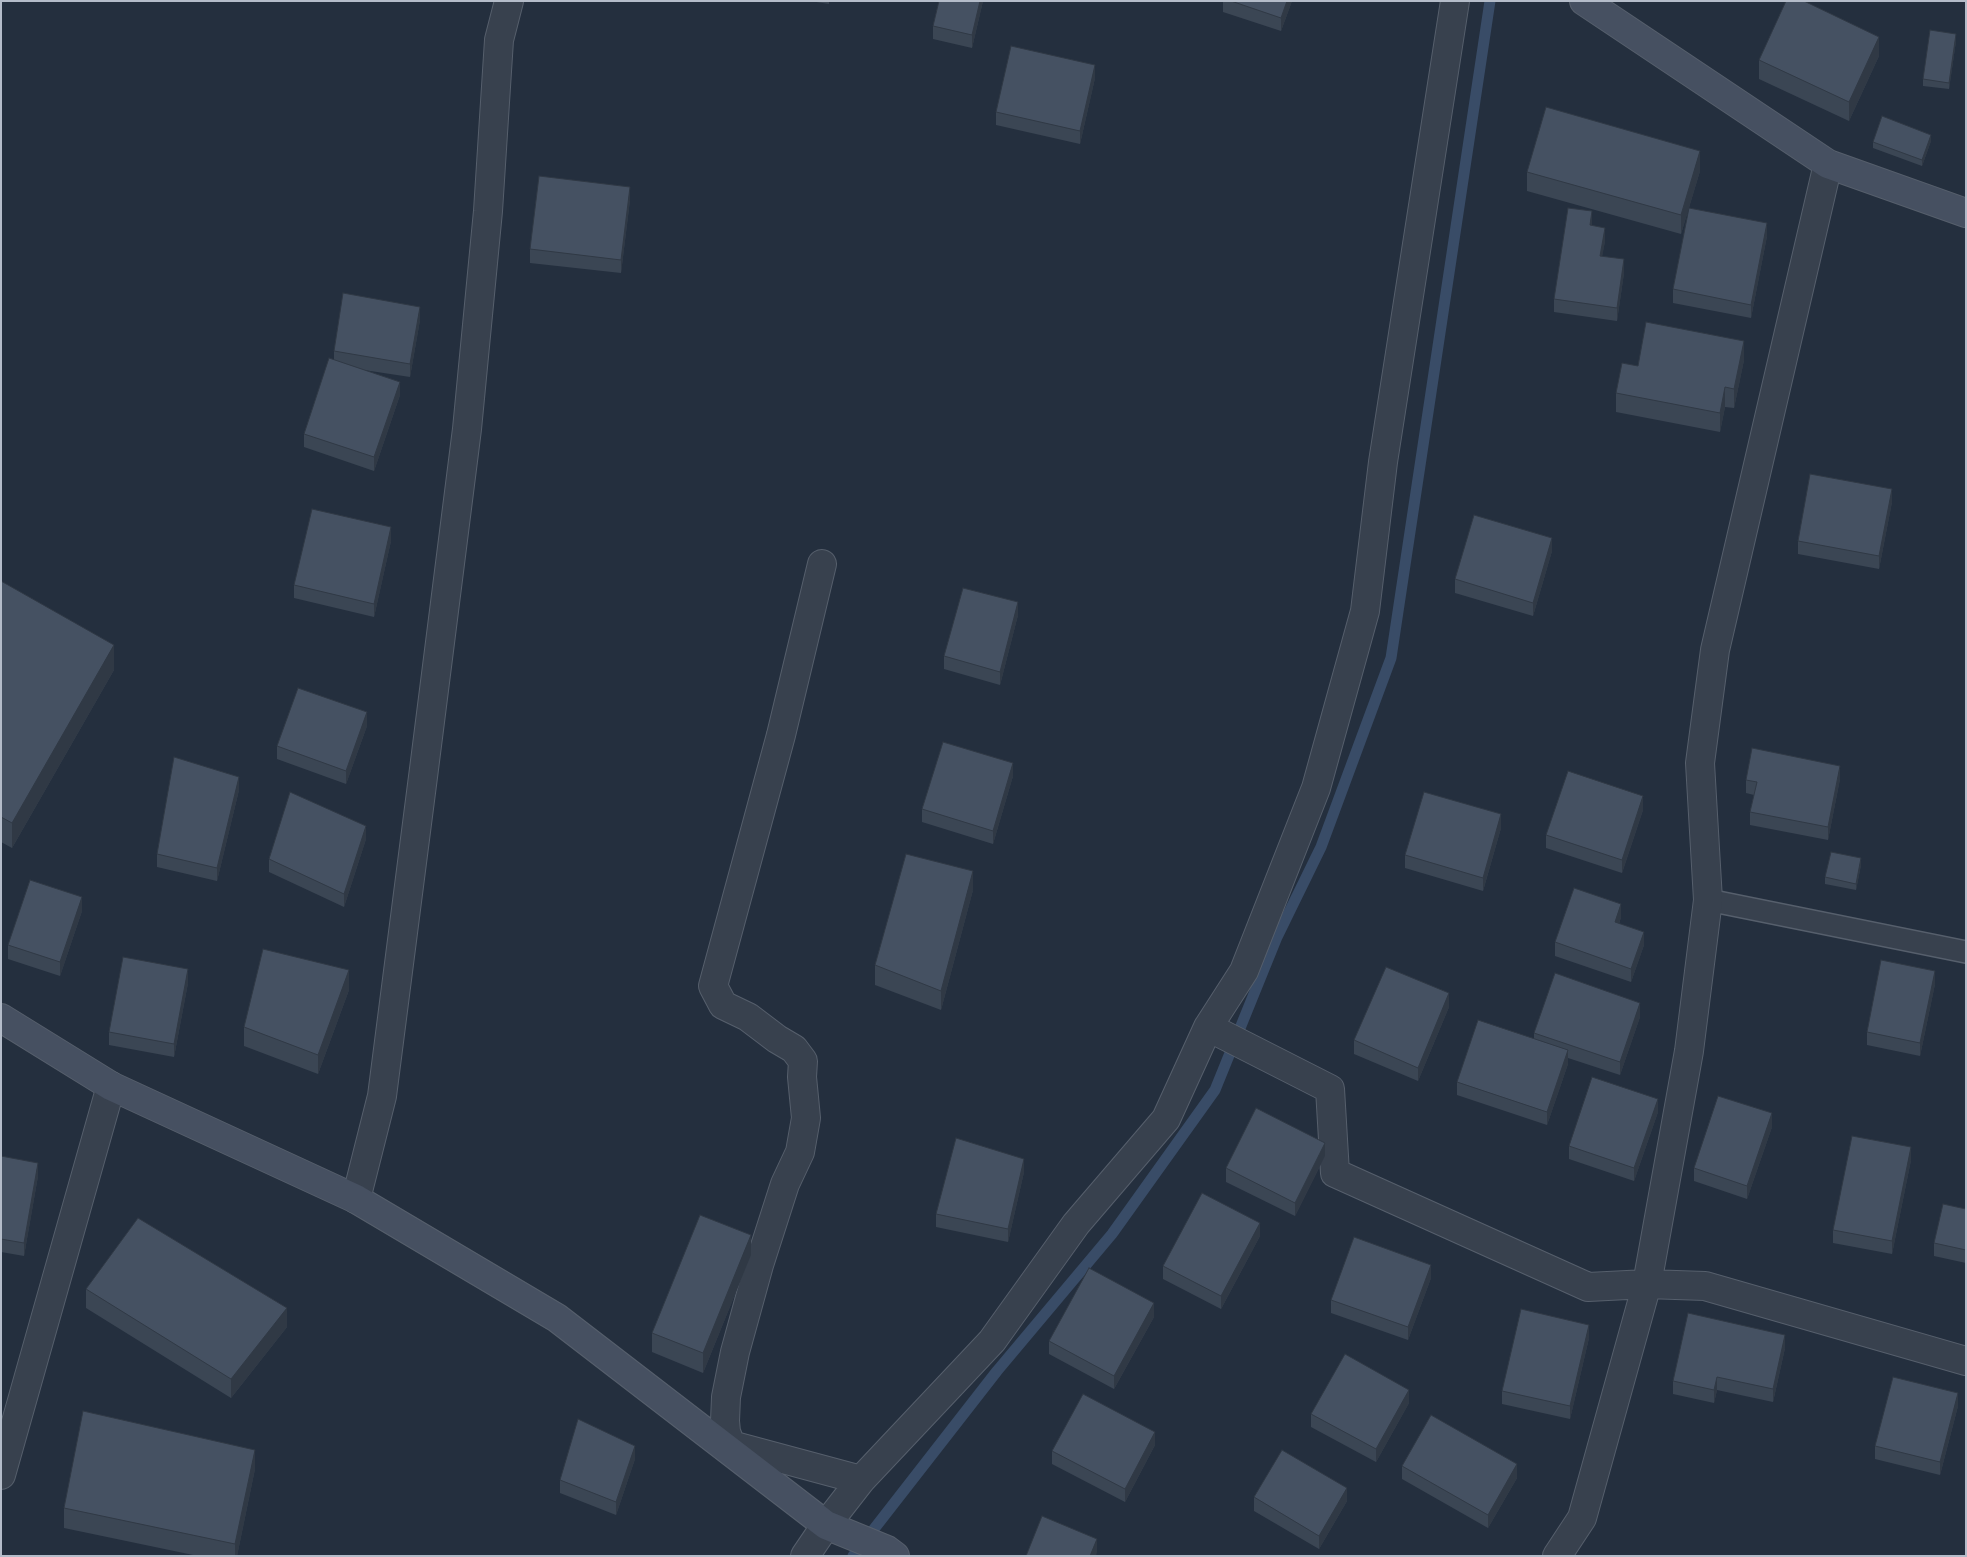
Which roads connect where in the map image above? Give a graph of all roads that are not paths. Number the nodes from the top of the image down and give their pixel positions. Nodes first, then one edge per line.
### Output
1 (509, 1) edge
2 (1455, 1) edge
3 (1584, 1) edge
4 (1828, 164) junction
5 (1966, 213) edge
6 (822, 564) dead end
7 (1708, 900) junction
8 (1966, 952) edge
9 (1, 1018) edge
10 (1214, 1030) junction
11 (110, 1086) junction
12 (356, 1198) junction
13 (1647, 1284) junction
14 (1966, 1361) edge
15 (1, 1475) edge
16 (861, 1480) junction
17 (826, 1525) junction
18 (891, 1553) edge
19 (805, 1556) edge
20 (1557, 1556) edge

1 - 12 street
2 - 10 street
3 - 4 street
4 - 5 street
4 - 7 street
6 - 16 street
7 - 8 lane
7 - 13 street
9 - 11 street
10 - 13 street
10 - 16 street
11 - 12 street
11 - 15 street
12 - 17 street
13 - 14 street
13 - 20 street
16 - 17 street
17 - 18 street
17 - 19 street

